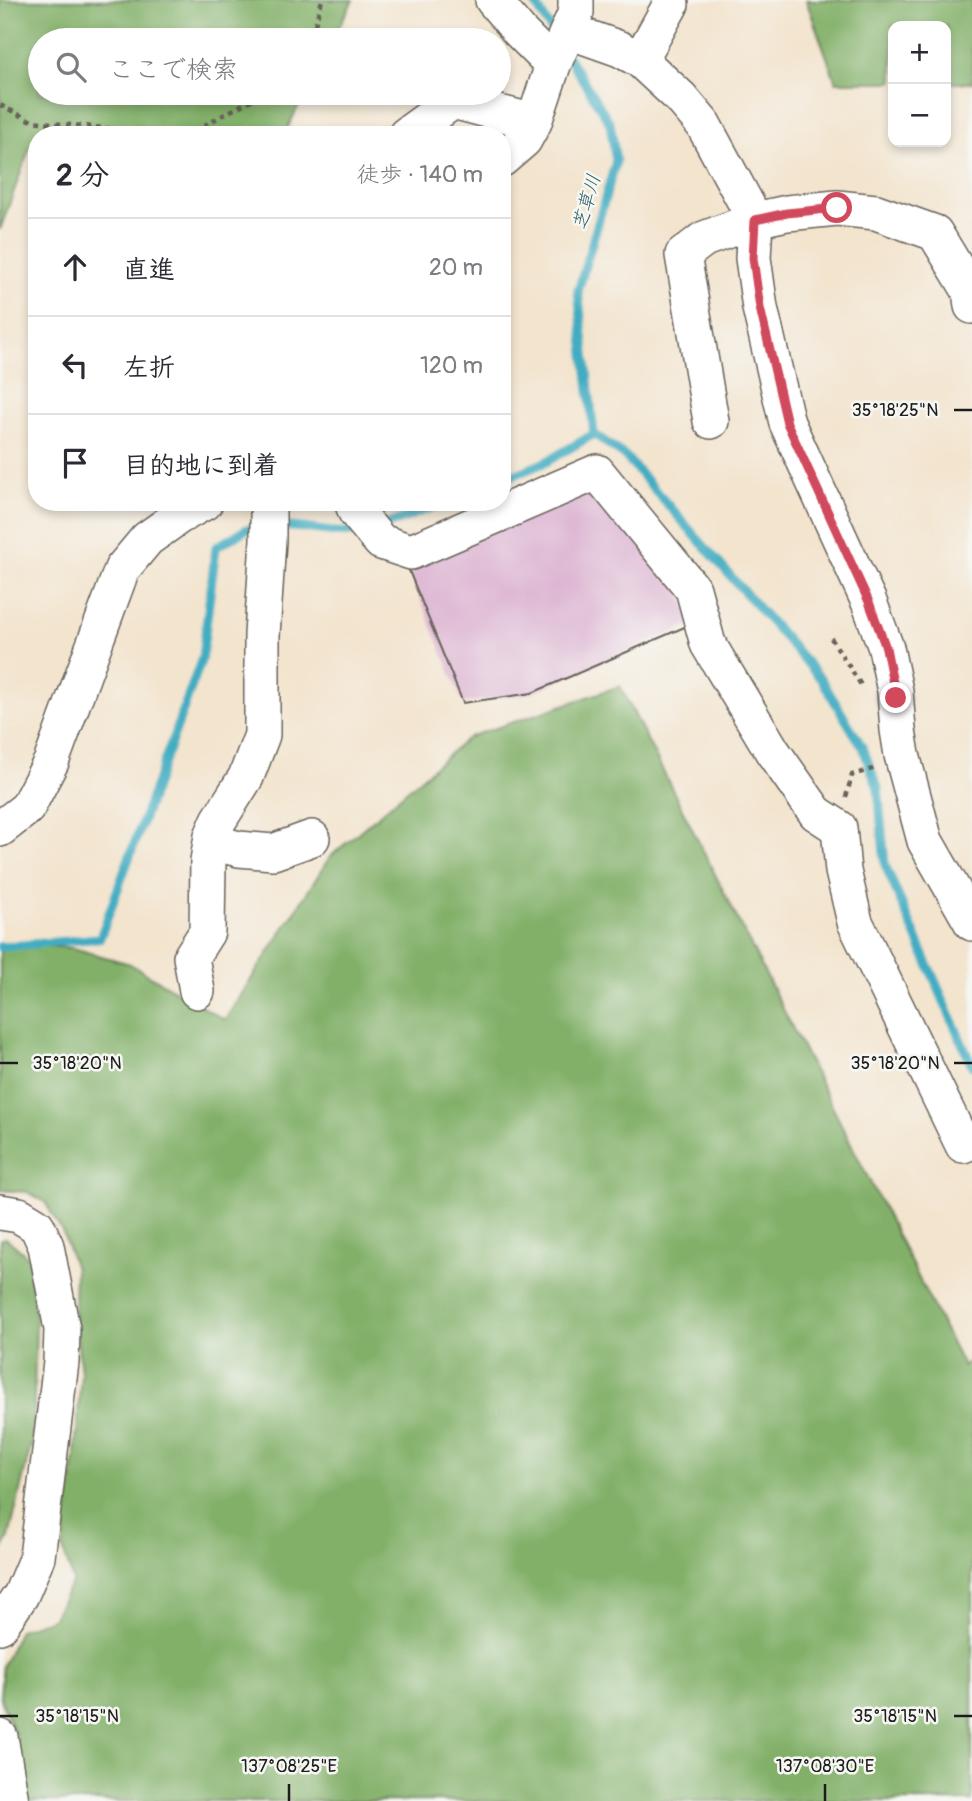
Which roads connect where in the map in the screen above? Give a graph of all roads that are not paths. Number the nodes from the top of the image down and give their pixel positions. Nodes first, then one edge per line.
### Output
1 (493, 0) edge
2 (676, 1) edge
3 (573, 15) edge
4 (640, 60) junction
5 (553, 65) junction
6 (446, 105) edge
7 (471, 105) edge
8 (534, 122) junction
9 (418, 126) edge
10 (511, 151) edge
11 (755, 220) junction
12 (972, 306) edge
13 (711, 421) dead end
14 (511, 509) edge
15 (189, 511) edge
16 (357, 511) edge
17 (506, 511) edge
18 (268, 519) edge
19 (0, 829) edge
20 (312, 838) dead end
21 (211, 842) junction
22 (972, 923) edge
23 (197, 991) dead end
24 (972, 1141) edge
25 (0, 1212) edge
26 (0, 1626) edge
27 (0, 1737) edge
28 (11, 1801) edge

1 - 5 street
2 - 4 street
3 - 4 street
3 - 5 street
4 - 11 street
5 - 8 street
6 - 9 street
7 - 8 street
8 - 10 street
11 - 12 street
11 - 13 street
11 - 22 street
14 - 24 street
15 - 19 street
16 - 17 street
18 - 21 street
20 - 21 street
21 - 23 street
25 - 26 street
27 - 28 street

